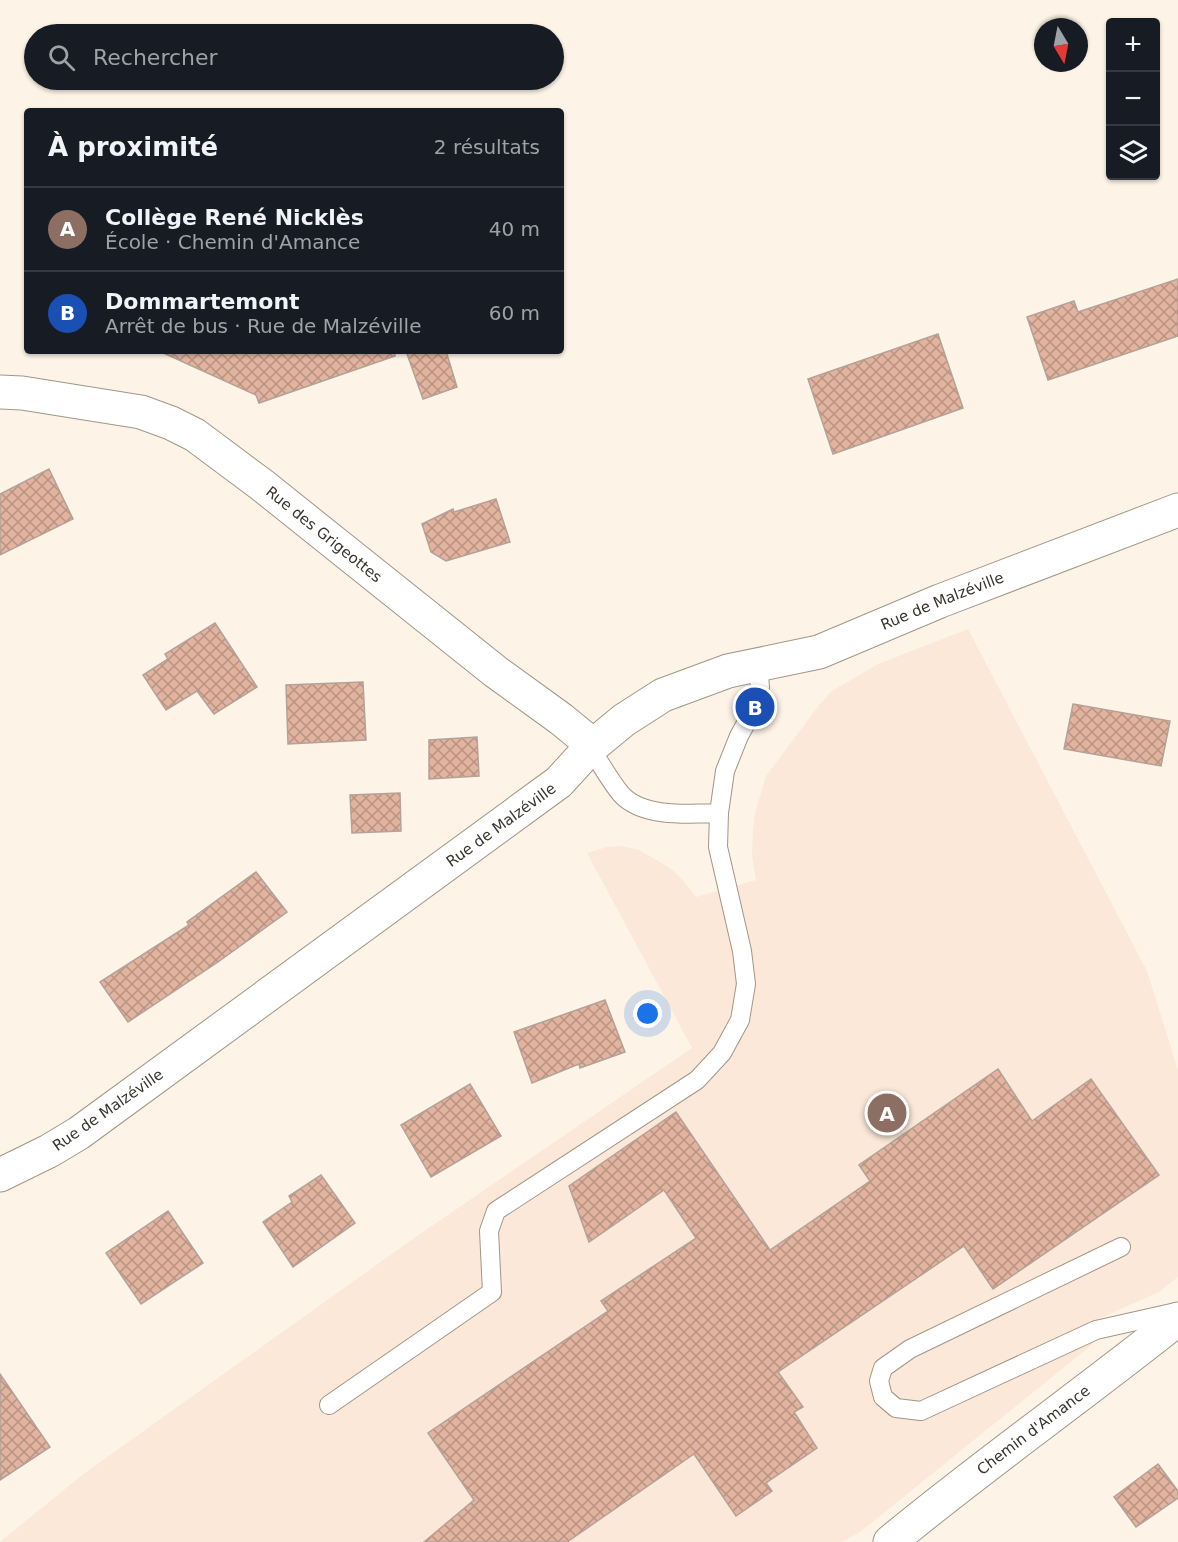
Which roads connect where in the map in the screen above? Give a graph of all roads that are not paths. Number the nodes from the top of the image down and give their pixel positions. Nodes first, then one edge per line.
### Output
1 (11, 392) edge
2 (1178, 510) edge
3 (758, 665) junction
4 (590, 748) junction
5 (718, 813) junction
6 (0, 1175) edge
7 (1121, 1247) dead end
8 (1178, 1312) edge
9 (1178, 1319) edge
10 (329, 1405) dead end
11 (890, 1542) edge

1 - 4 street, Rue des Grigeottes
2 - 3 street, Rue de Malzéville
3 - 4 street, Rue de Malzéville
3 - 5 lane
4 - 5 lane
4 - 6 street, Rue de Malzéville
5 - 10 lane
7 - 8 lane
9 - 11 street, Chemin d'Amance

